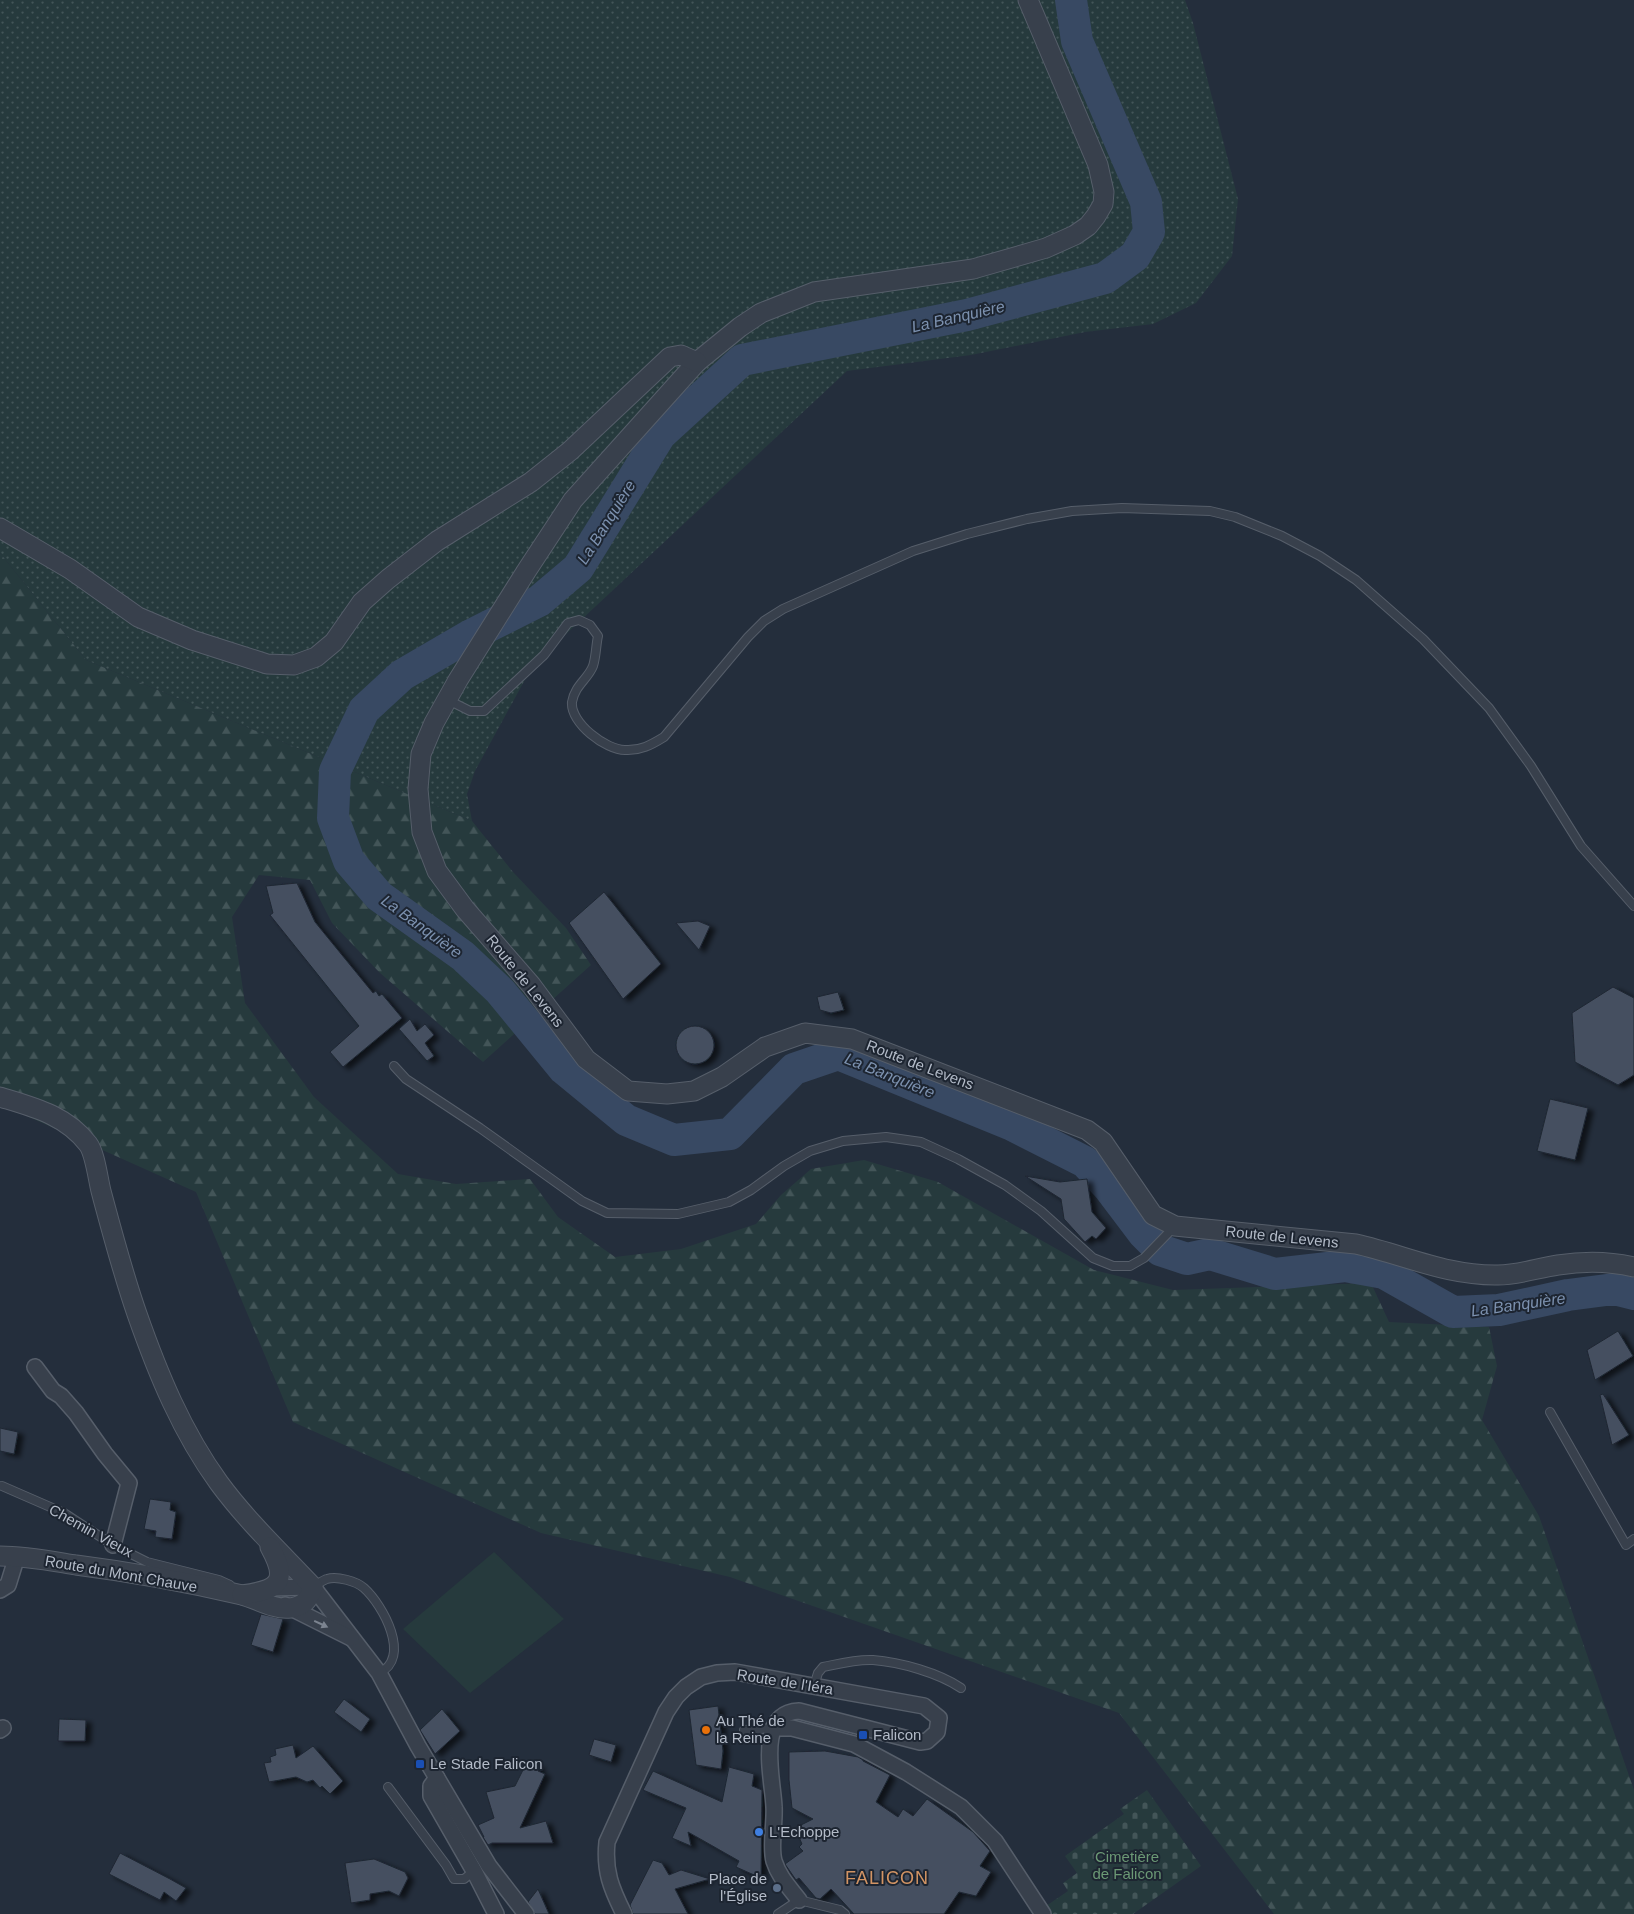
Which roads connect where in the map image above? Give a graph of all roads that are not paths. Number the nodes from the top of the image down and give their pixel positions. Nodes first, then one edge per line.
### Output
1 (1028, 0) edge
2 (697, 362) junction
3 (0, 528) edge
4 (448, 700) junction
5 (1634, 906) edge
6 (394, 1066) dead end
7 (0, 1097) edge
8 (1171, 1230) junction
9 (1634, 1266) edge
10 (35, 1367) dead end
11 (1550, 1412) dead end
12 (2, 1486) dead end
13 (264, 1537) junction
14 (1634, 1539) edge
15 (113, 1545) junction
16 (8, 1556) edge
17 (276, 1585) junction
18 (313, 1587) junction
19 (0, 1590) edge
20 (236, 1594) junction
21 (288, 1608) junction
22 (355, 1640) junction
23 (379, 1673) junction
24 (814, 1686) junction
25 (961, 1688) dead end
26 (774, 1728) junction
27 (744, 1730) dead end
28 (437, 1778) junction
29 (388, 1787) dead end
30 (474, 1871) junction
31 (799, 1900) junction
32 (496, 1914) edge
33 (526, 1914) edge
34 (624, 1914) edge
35 (778, 1914) edge
36 (845, 1914) edge
37 (1043, 1914) edge

1 - 2 street, Route de Levens
2 - 3 street
2 - 4 street, Route de Levens
4 - 5 lane
4 - 8 street, Route de Levens
6 - 8 lane
7 - 13 street
8 - 9 street, Route de Levens
10 - 15 street
11 - 14 lane
12 - 15 lane, Chemin Vieux
13 - 17 street
13 - 18 street
15 - 20 lane, Chemin Vieux
16 - 19 street
16 - 20 street, Route du Mont Chauve
17 - 18 street
17 - 20 street
17 - 21 street
18 - 21 street
18 - 22 street
18 - 23 lane
20 - 21 street, Route du Mont Chauve
21 -> 22 street
22 - 23 street
23 - 28 street
24 - 25 lane
24 - 26 street, Route de l'Iéra
24 - 34 street, Route de l'Iéra
26 - 27 lane
26 - 31 street
26 - 37 street
28 - 30 street
28 - 33 street
29 - 30 lane
30 - 32 street
31 - 35 lane
31 - 36 lane

